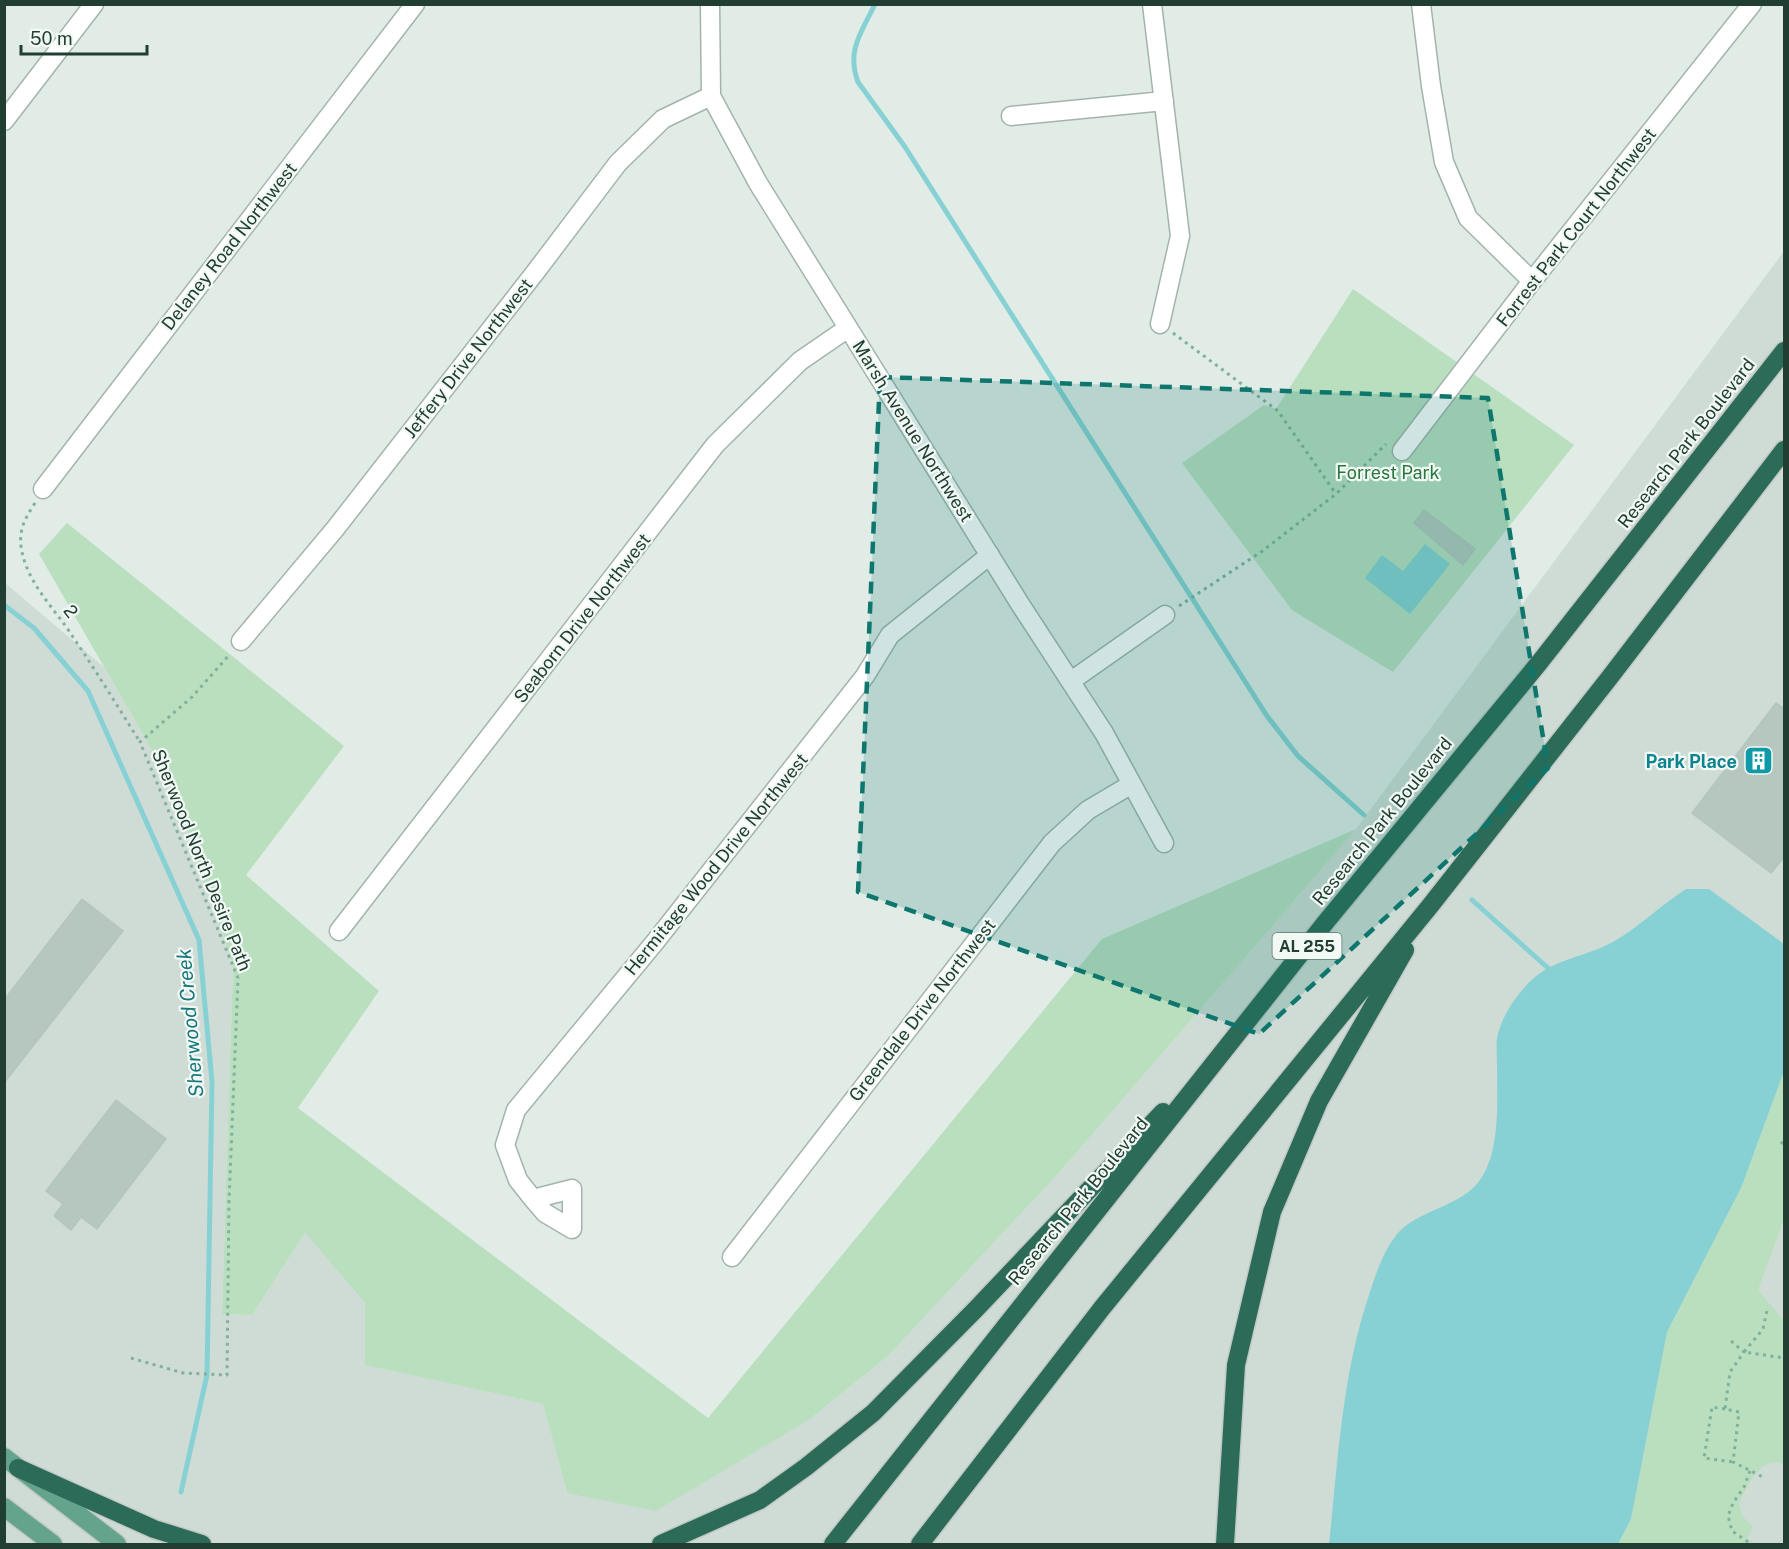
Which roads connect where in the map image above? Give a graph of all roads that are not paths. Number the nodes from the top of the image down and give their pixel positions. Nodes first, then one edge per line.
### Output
1 (94, 4) edge
2 (415, 4) edge
3 (710, 4) edge
4 (1152, 4) edge
5 (1421, 4) edge
6 (1752, 4) edge
7 (711, 96) junction
8 (1164, 101) junction
9 (1011, 116) dead end
10 (4, 121) edge
11 (1532, 281) junction
12 (1160, 324) road end
13 (848, 328) junction
14 (1785, 351) edge
15 (1397, 444) road end
16 (1785, 450) edge
17 (44, 489) road end
18 (990, 555) junction
19 (1165, 615) dead end
20 (241, 641) road end
21 (1071, 681) junction
22 (1132, 784) junction
23 (1164, 843) dead end
24 (1430, 906) junction
25 (339, 931) dead end
26 (1249, 1021) junction
27 (533, 1199) dead end
28 (732, 1257) dead end
29 (11, 1462) edge
30 (4, 1507) edge
31 (53, 1545) edge
32 (117, 1545) edge
33 (202, 1545) edge
34 (661, 1545) edge
35 (833, 1545) edge
36 (920, 1545) edge
37 (1225, 1545) edge

1 - 10 street
2 - 17 street, Delaney Road Northwest
3 - 7 street, Marsh Avenue Northwest
4 - 8 street
5 - 11 street
6 - 11 street, Forrest Park Court Northwest
7 - 13 street, Marsh Avenue Northwest
7 - 20 street, Jeffery Drive Northwest
8 - 9 street
8 - 12 street
11 - 15 street, Forrest Park Court Northwest
13 - 18 street, Marsh Avenue Northwest
13 - 25 street, Seaborn Drive Northwest
14 - 26 highway, Research Park Boulevard / AL 255
16 - 24 highway
18 - 21 street, Marsh Avenue Northwest
18 - 27 street, Hermitage Wood Drive Northwest
19 - 21 street
21 - 22 street, Marsh Avenue Northwest
22 - 23 street, Marsh Avenue Northwest
22 - 28 street, Greendale Drive Northwest
24 - 36 highway
24 - 37 highway
26 - 34 highway
26 - 35 highway, Research Park Boulevard / AL 255
29 - 32 main road
29 - 33 highway
30 - 31 main road

